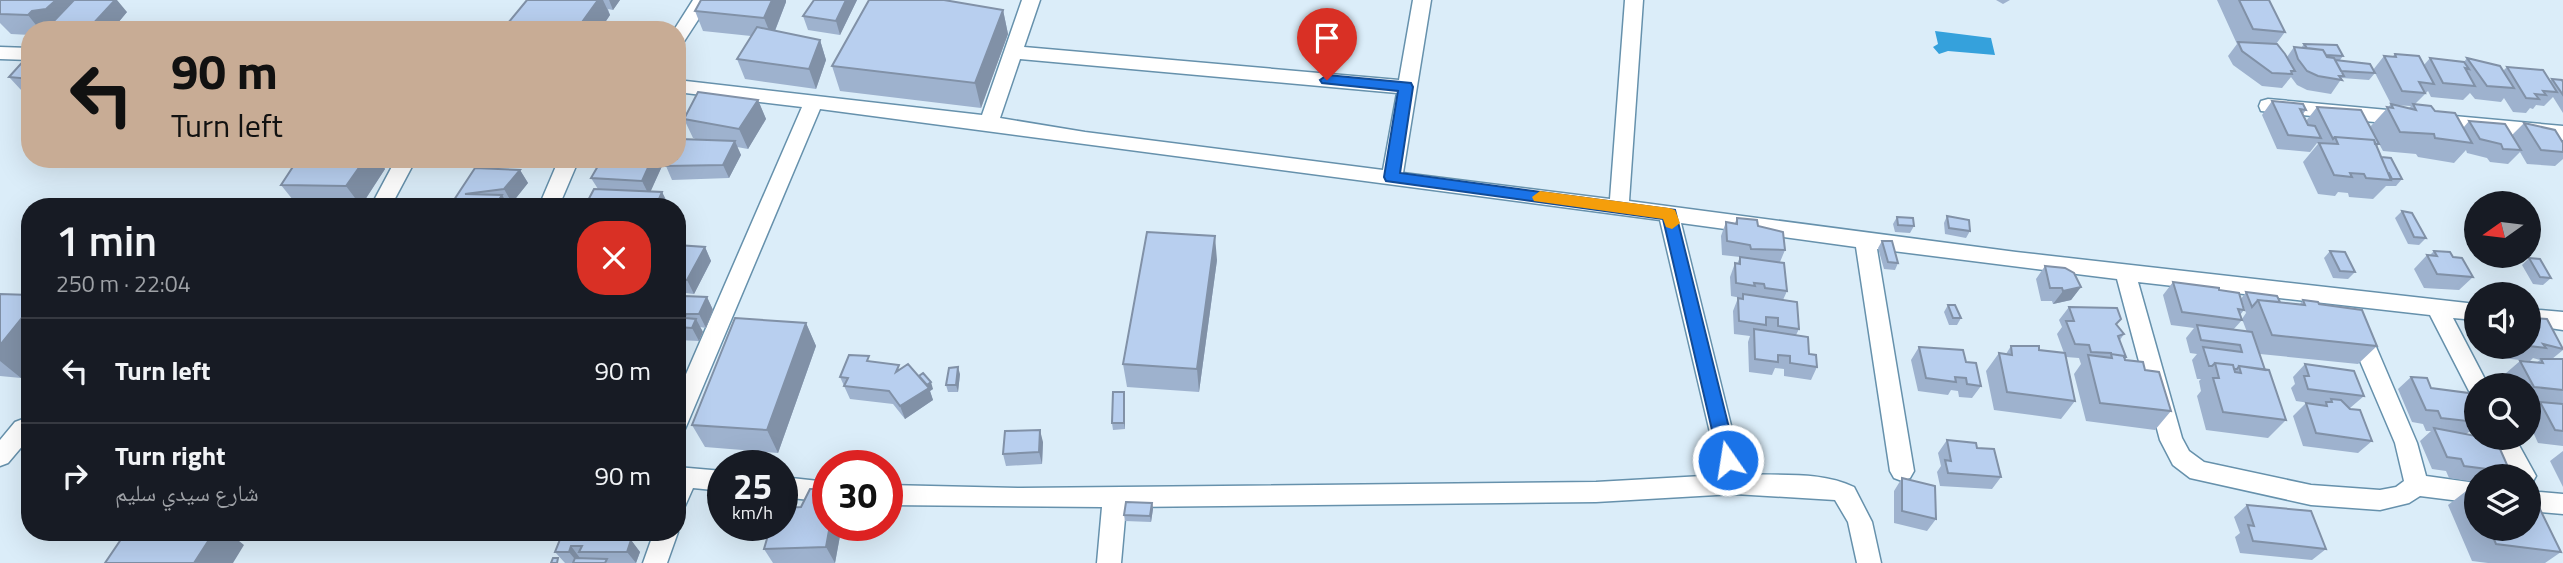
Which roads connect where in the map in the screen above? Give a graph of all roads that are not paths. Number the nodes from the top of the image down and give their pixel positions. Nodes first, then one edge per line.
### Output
1 (702, 0) edge
2 (1031, 0) edge
3 (1422, 0) edge
4 (1634, 0) edge
5 (686, 26) edge
6 (1013, 52) junction
7 (0, 53) edge
8 (21, 54) edge
9 (686, 87) edge
10 (1406, 87) junction
11 (813, 103) junction
12 (2268, 106) dead end
13 (989, 123) junction
14 (2563, 133) edge
15 (401, 168) edge
16 (565, 168) edge
17 (1392, 177) junction
18 (385, 198) edge
19 (553, 198) edge
20 (1619, 207) junction
21 (1669, 214) junction
22 (1865, 241) junction
23 (2125, 272) junction
24 (2344, 298) junction
25 (2437, 308) junction
26 (2464, 311) edge
27 (2541, 318) edge
28 (2563, 321) edge
29 (2471, 373) edge
30 (686, 401) edge
31 (18, 429) edge
32 (0, 456) edge
33 (1902, 471) dead end
34 (707, 482) edge
35 (686, 484) edge
36 (1734, 484) junction
37 (2417, 485) junction
38 (2464, 491) edge
39 (903, 495) edge
40 (1115, 497) junction
41 (2541, 498) edge
42 (2563, 504) edge
43 (663, 541) edge
44 (655, 563) edge
45 (1109, 563) edge
46 (1869, 563) edge

1 - 5 street
2 - 6 street
3 - 10 street
4 - 20 street
6 - 10 street
6 - 13 street
7 - 8 street
9 - 11 street
10 - 17 street
11 - 13 street
11 - 30 street
12 - 14 street
13 - 17 street
15 - 18 street
16 - 19 street
17 - 20 street
20 - 21 street
21 - 22 street
21 - 36 street
22 - 23 street
22 - 33 street
23 - 24 street
23 - 37 street
24 - 25 street
24 - 37 street
25 - 26 street
25 - 29 street
27 - 28 street
31 - 32 street
34 - 35 street
36 - 40 street
36 - 46 street
37 - 38 street
39 - 40 street
40 - 45 street
41 - 42 street
43 - 44 street

